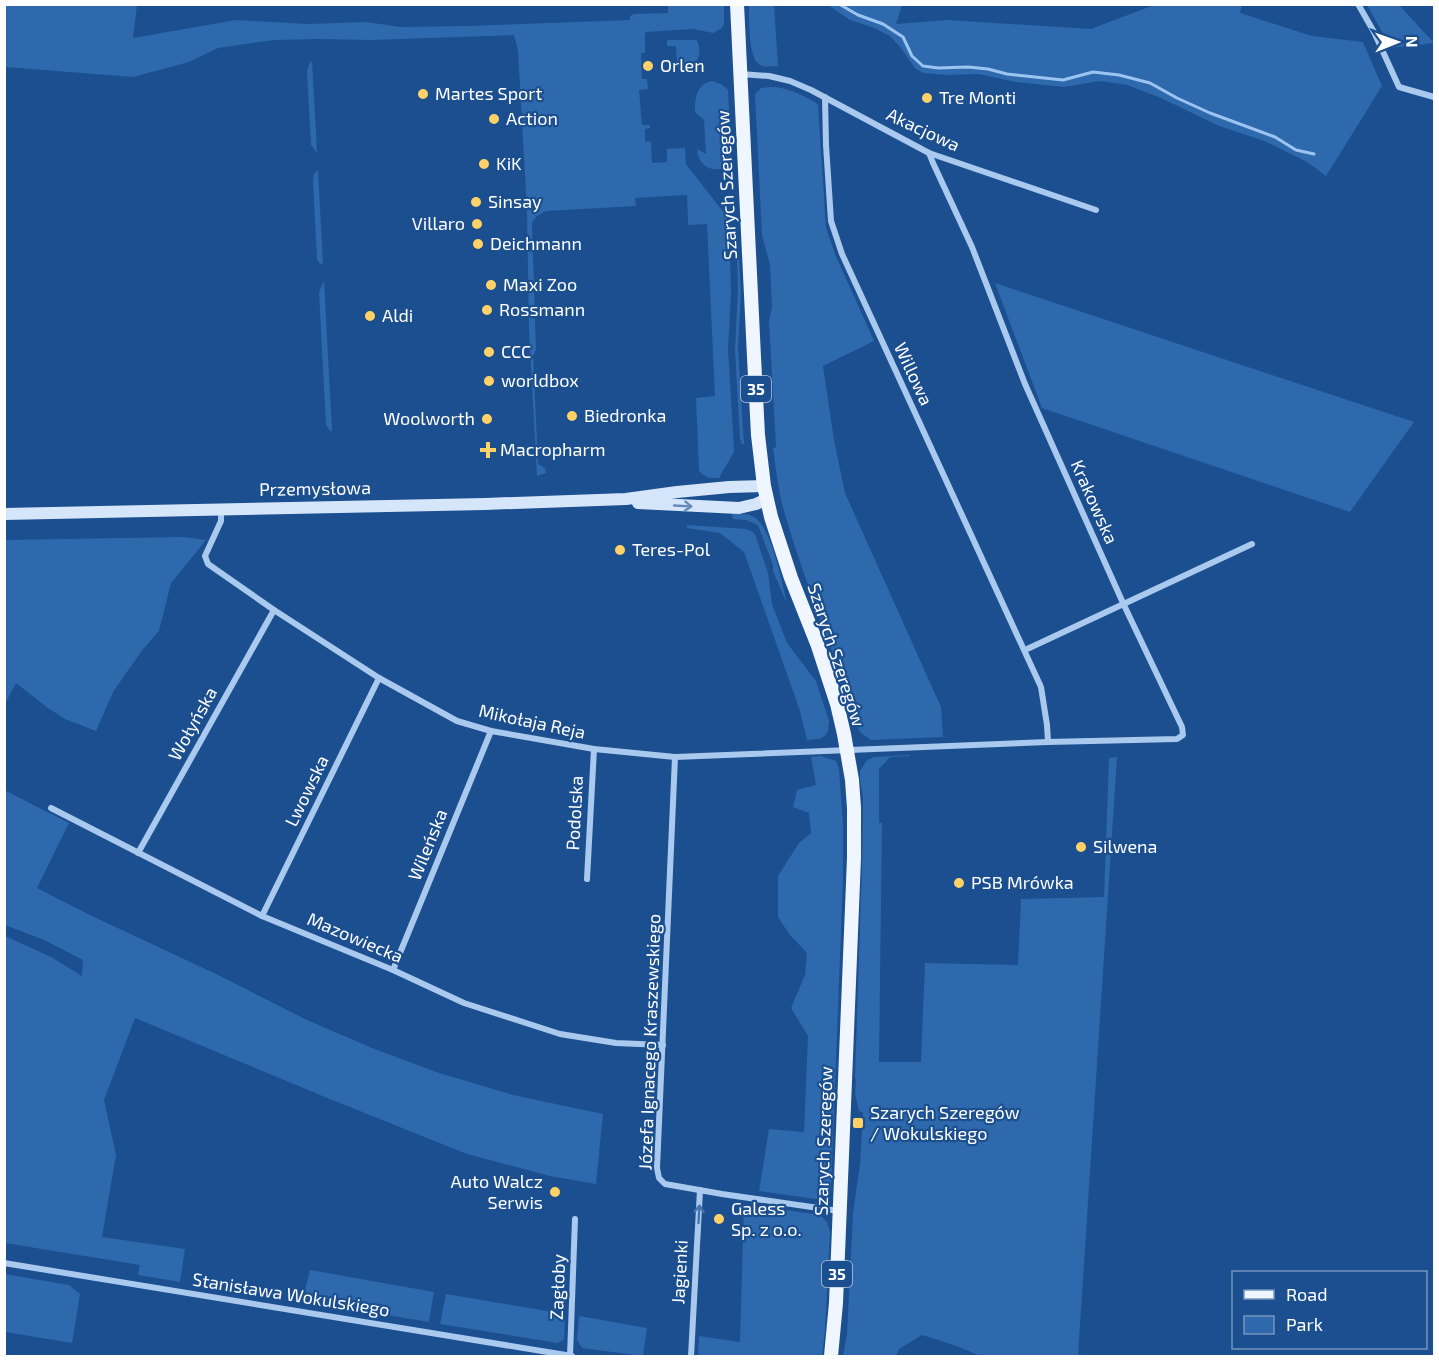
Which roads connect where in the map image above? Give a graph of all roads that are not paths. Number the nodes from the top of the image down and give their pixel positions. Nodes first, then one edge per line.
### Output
1 (737, 4) edge
2 (1358, 4) edge
3 (740, 74) junction
4 (825, 97) junction
5 (1434, 97) edge
6 (929, 153) junction
7 (1096, 210) dead end
8 (766, 493) junction
9 (626, 499) junction
10 (221, 509) junction
11 (4, 514) edge
12 (1252, 544) dead end
13 (1123, 603) junction
14 (274, 610) junction
15 (1024, 650) junction
16 (379, 678) junction
17 (491, 731) junction
18 (1048, 742) junction
19 (594, 749) junction
20 (848, 750) junction
21 (675, 757) junction
22 (51, 808) dead end
23 (138, 853) junction
24 (587, 879) dead end
25 (262, 916) junction
26 (393, 970) junction
27 (663, 1045) junction
28 (700, 1190) junction
29 (840, 1210) junction
30 (575, 1219) dead end
31 (4, 1263) edge
32 (571, 1356) edge
33 (691, 1356) edge
34 (831, 1356) edge

1 - 3 main road, Szarych Szeregów / 35
2 - 5 street
3 - 4 street, Akacjowa
3 - 8 main road, Szarych Szeregów / 35
4 - 6 street, Akacjowa
4 - 15 street, Willowa
6 - 7 street, Akacjowa
6 - 13 street, Krakowska
8 - 9 main road, Przemysłowa
9 -> 8 main road, Przemysłowa
8 - 20 main road, Szarych Szeregów / 35
9 - 10 main road, Przemysłowa
10 - 11 main road, Przemysłowa
10 - 14 street, Mikołaja Reja
12 - 13 street
13 - 15 street
13 - 18 street, Krakowska
14 - 16 street, Mikołaja Reja
14 - 23 street, Wołyńska
15 - 18 street, Willowa
16 - 17 street, Mikołaja Reja
16 - 25 street, Lwowska
17 - 19 street, Mikołaja Reja
17 - 26 street, Wileńska
18 - 20 street, Krakowska
19 - 21 street, Mikołaja Reja
19 - 24 street, Podolska
20 - 21 street, Mikołaja Reja
20 - 29 main road, Szarych Szeregów / 35
21 - 27 street, Józefa Ignacego Kraszewskiego
22 - 23 street, Mazowiecka
23 - 25 street, Mazowiecka
25 - 26 street, Mazowiecka
26 - 27 street, Mazowiecka
27 - 28 street, Józefa Ignacego Kraszewskiego
28 - 29 street, Józefa Ignacego Kraszewskiego
33 -> 28 street, Jagienki
29 - 34 main road, Szarych Szeregów / 35
30 - 32 street, Zagłoby
31 - 32 street, Stanisława Wokulskiego

